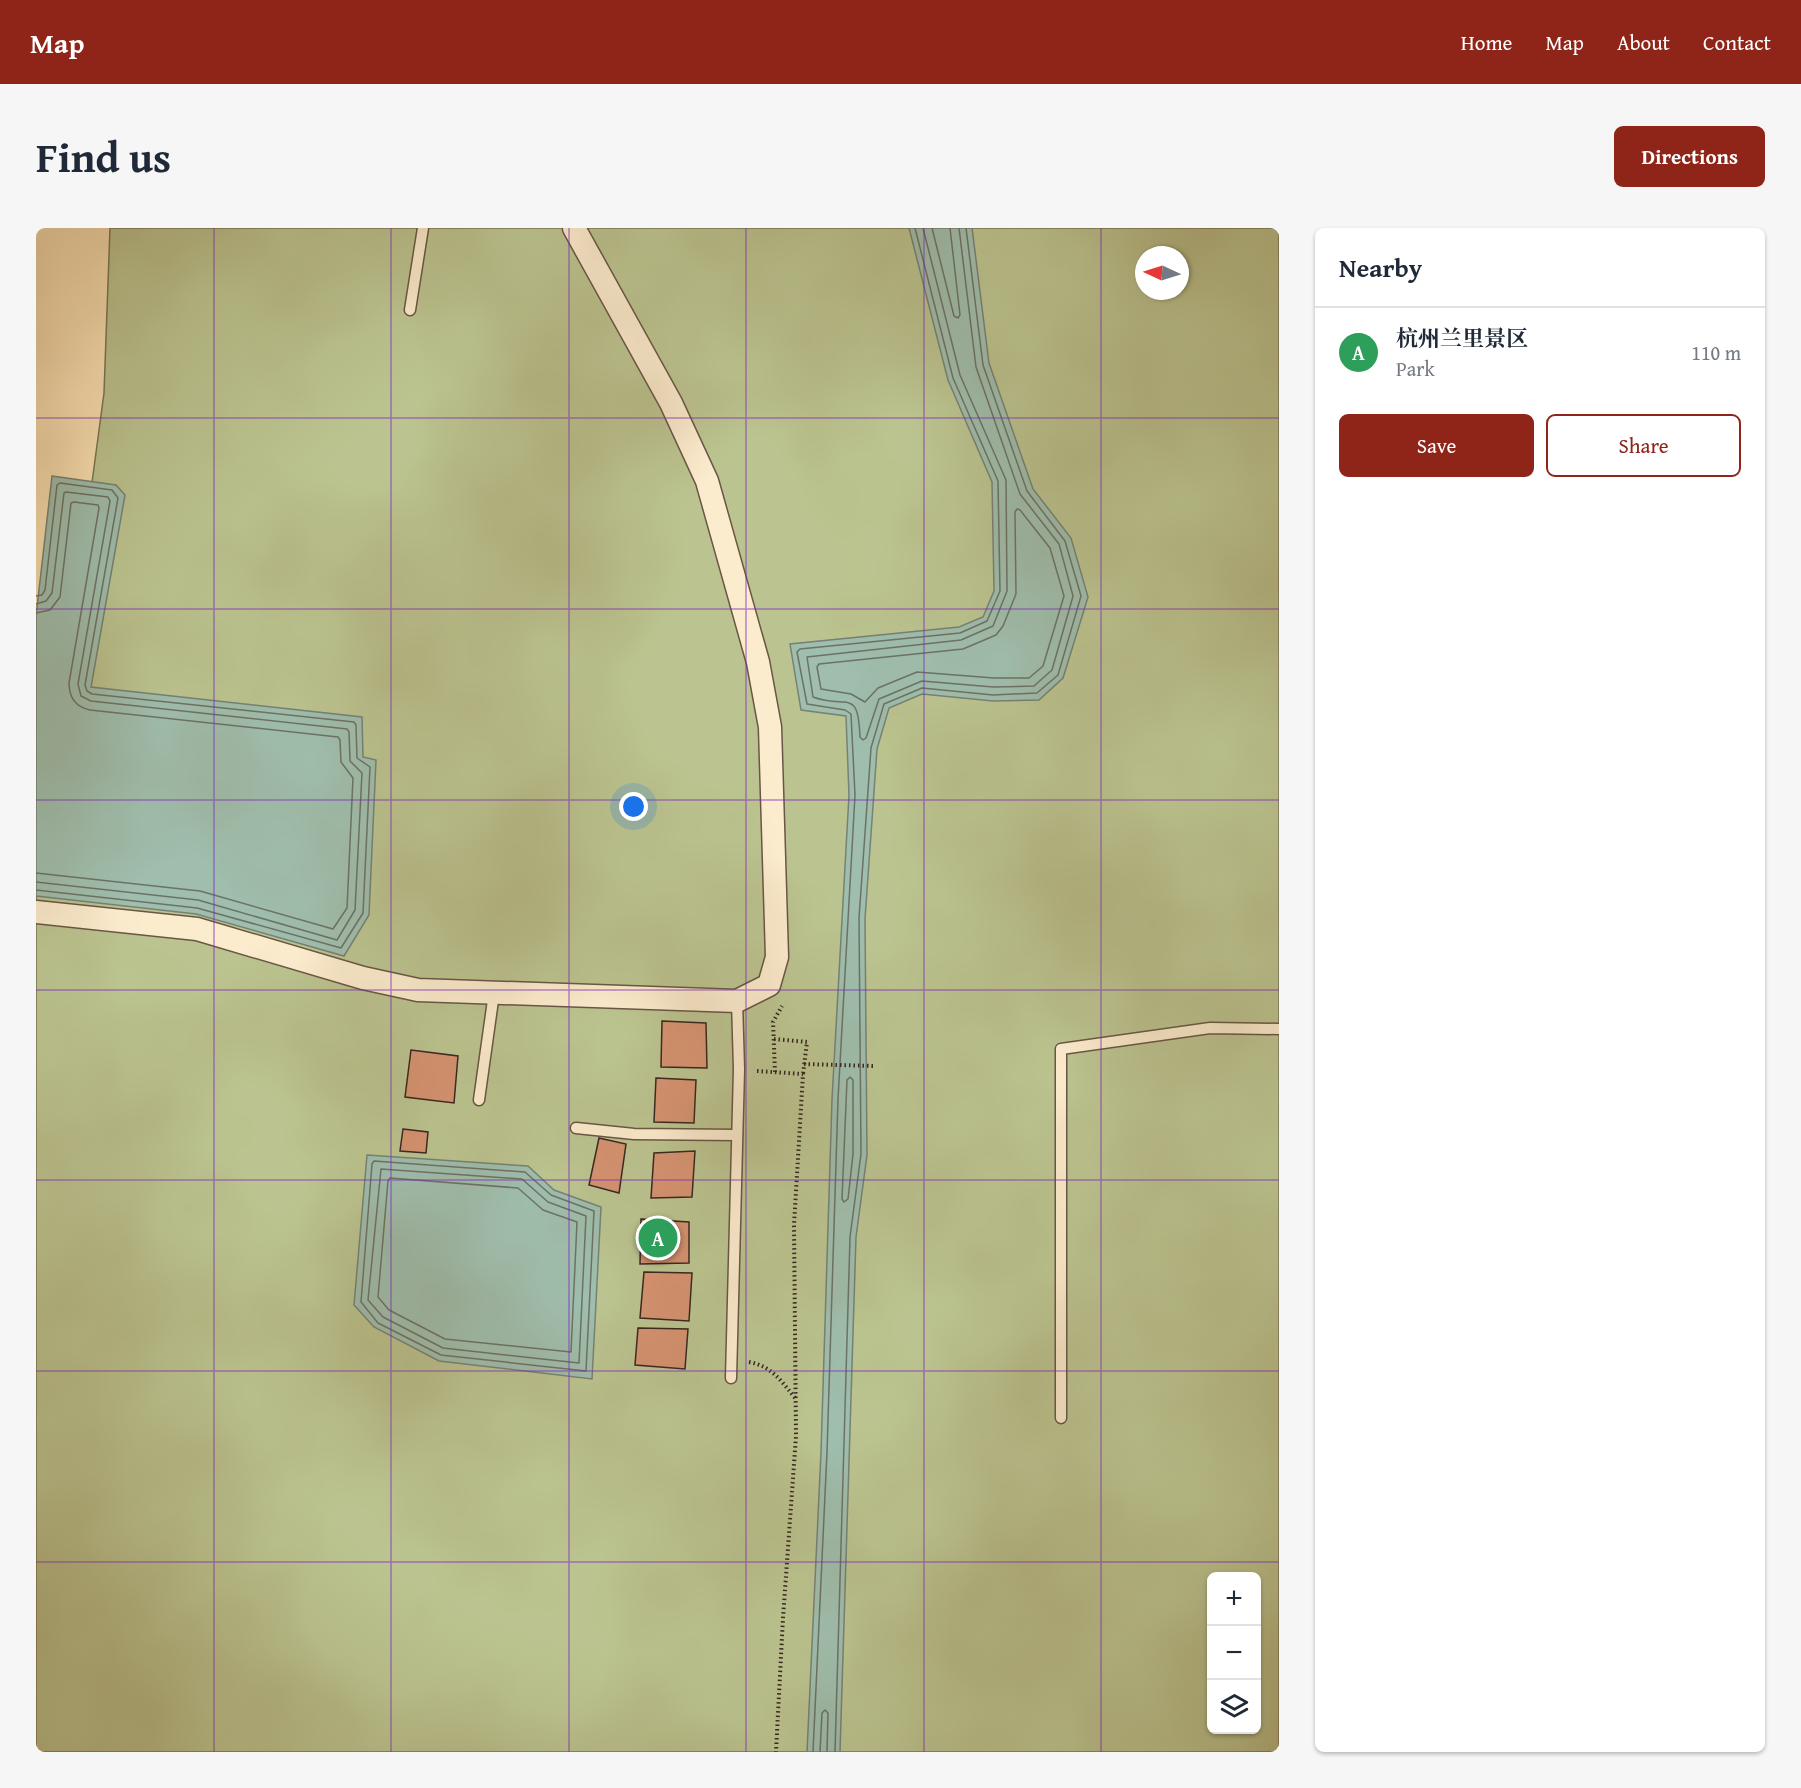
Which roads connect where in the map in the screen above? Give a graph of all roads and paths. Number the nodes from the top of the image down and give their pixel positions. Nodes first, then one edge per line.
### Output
1 (423, 228) edge
2 (574, 228) edge
3 (410, 310) dead end
4 (36, 912) edge
5 (494, 993) junction
6 (737, 1001) junction
7 (783, 1004) dead end
8 (1279, 1029) edge
9 (774, 1039) junction
10 (804, 1064) junction
11 (875, 1066) dead end
12 (739, 1069) junction
13 (775, 1072) junction
14 (803, 1074) junction
15 (479, 1100) dead end
16 (576, 1128) dead end
17 (737, 1135) junction
18 (731, 1359) junction
19 (731, 1378) dead end
20 (796, 1400) junction
21 (1061, 1418) dead end
22 (776, 1752) edge

1 - 3 lane
2 - 6 street
4 - 5 street
5 - 6 street
5 - 15 lane
6 - 12 lane
7 - 9 path
8 - 21 lane
9 - 10 path
9 - 13 path
10 - 11 path
10 - 14 path
12 - 13 path
12 - 17 lane
13 - 14 path
14 - 20 path
16 - 17 lane
17 - 18 lane
18 - 19 lane
18 - 20 path
20 - 22 path

